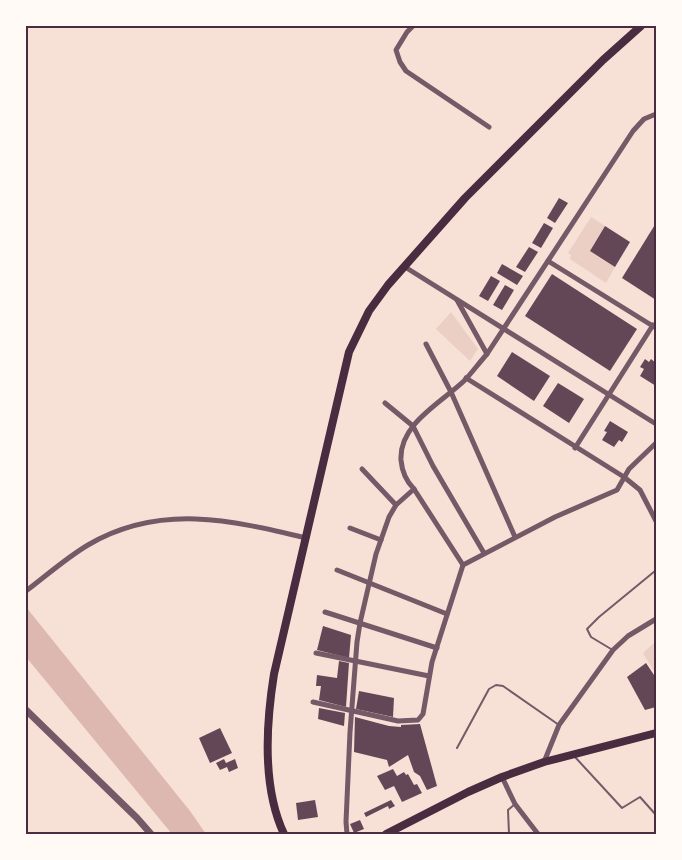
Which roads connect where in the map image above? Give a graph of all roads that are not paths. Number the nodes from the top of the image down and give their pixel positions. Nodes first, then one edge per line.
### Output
1 (413, 26) edge
2 (641, 26) edge
3 (657, 114) edge
4 (489, 127) dead end
5 (548, 261) junction
6 (405, 267) junction
7 (456, 298) junction
8 (655, 326) edge
9 (504, 328) junction
10 (426, 344) dead end
11 (487, 354) junction
12 (466, 378) junction
13 (451, 392) junction
14 (609, 393) junction
15 (386, 403) dead end
16 (657, 424) edge
17 (413, 426) junction
18 (657, 443) edge
19 (575, 448) junction
20 (362, 469) dead end
21 (624, 477) junction
22 (414, 489) junction
23 (396, 505) junction
24 (657, 521) edge
25 (350, 528) dead end
26 (515, 537) junction
27 (306, 538) junction
28 (381, 540) junction
29 (484, 553) junction
30 (463, 565) junction
31 (337, 570) dead end
32 (655, 571) edge
33 (370, 583) junction
34 (26, 591) edge
35 (325, 612) dead end
36 (447, 614) junction
37 (657, 619) edge
38 (360, 623) junction
39 (437, 648) junction
40 (613, 650) junction
41 (316, 653) dead end
42 (355, 662) junction
43 (429, 676) junction
44 (313, 702) dead end
45 (26, 710) edge
46 (351, 711) junction
47 (559, 725) junction
48 (657, 733) edge
49 (457, 748) dead end
50 (573, 755) junction
51 (544, 762) junction
52 (502, 777) junction
53 (515, 804) junction
54 (657, 815) edge
55 (398, 831) edge
56 (151, 834) edge
57 (284, 834) edge
58 (347, 834) edge
59 (386, 834) edge
60 (509, 834) edge
61 (538, 834) edge

1 - 4 street
2 - 6 main road
3 - 5 street
5 - 8 street
5 - 9 street
6 - 7 street
6 - 27 main road
7 - 9 street
7 - 11 street
8 - 14 street
9 - 11 street
9 - 14 street
10 - 13 street
11 - 12 street
12 - 13 street
12 - 19 street
13 - 17 street
13 - 26 street
14 - 16 street
14 - 19 street
15 - 17 street
17 - 22 street
17 - 29 street
18 - 21 street
19 - 21 street
20 - 23 street
21 - 24 street
21 - 26 street
22 - 23 street
22 - 30 street
23 - 28 street
25 - 28 street
26 - 29 street
27 - 34 street
27 - 57 main road
28 - 33 street
29 - 30 street
30 - 36 street
31 - 33 street
32 - 40 lane
33 - 36 street
33 - 38 street
35 - 38 street
36 - 39 street
37 - 40 street
38 - 39 street
38 - 42 street
39 - 43 street
40 - 47 street
41 - 42 street
42 - 43 street
42 - 46 street
43 - 46 street
44 - 46 street
45 - 56 street
46 - 58 street
47 - 49 lane
47 - 51 street
48 - 50 main road
50 - 51 main road
50 - 54 lane
51 - 52 main road
52 - 53 street
52 - 55 main road
53 - 60 lane
53 - 61 street
55 - 59 main road

